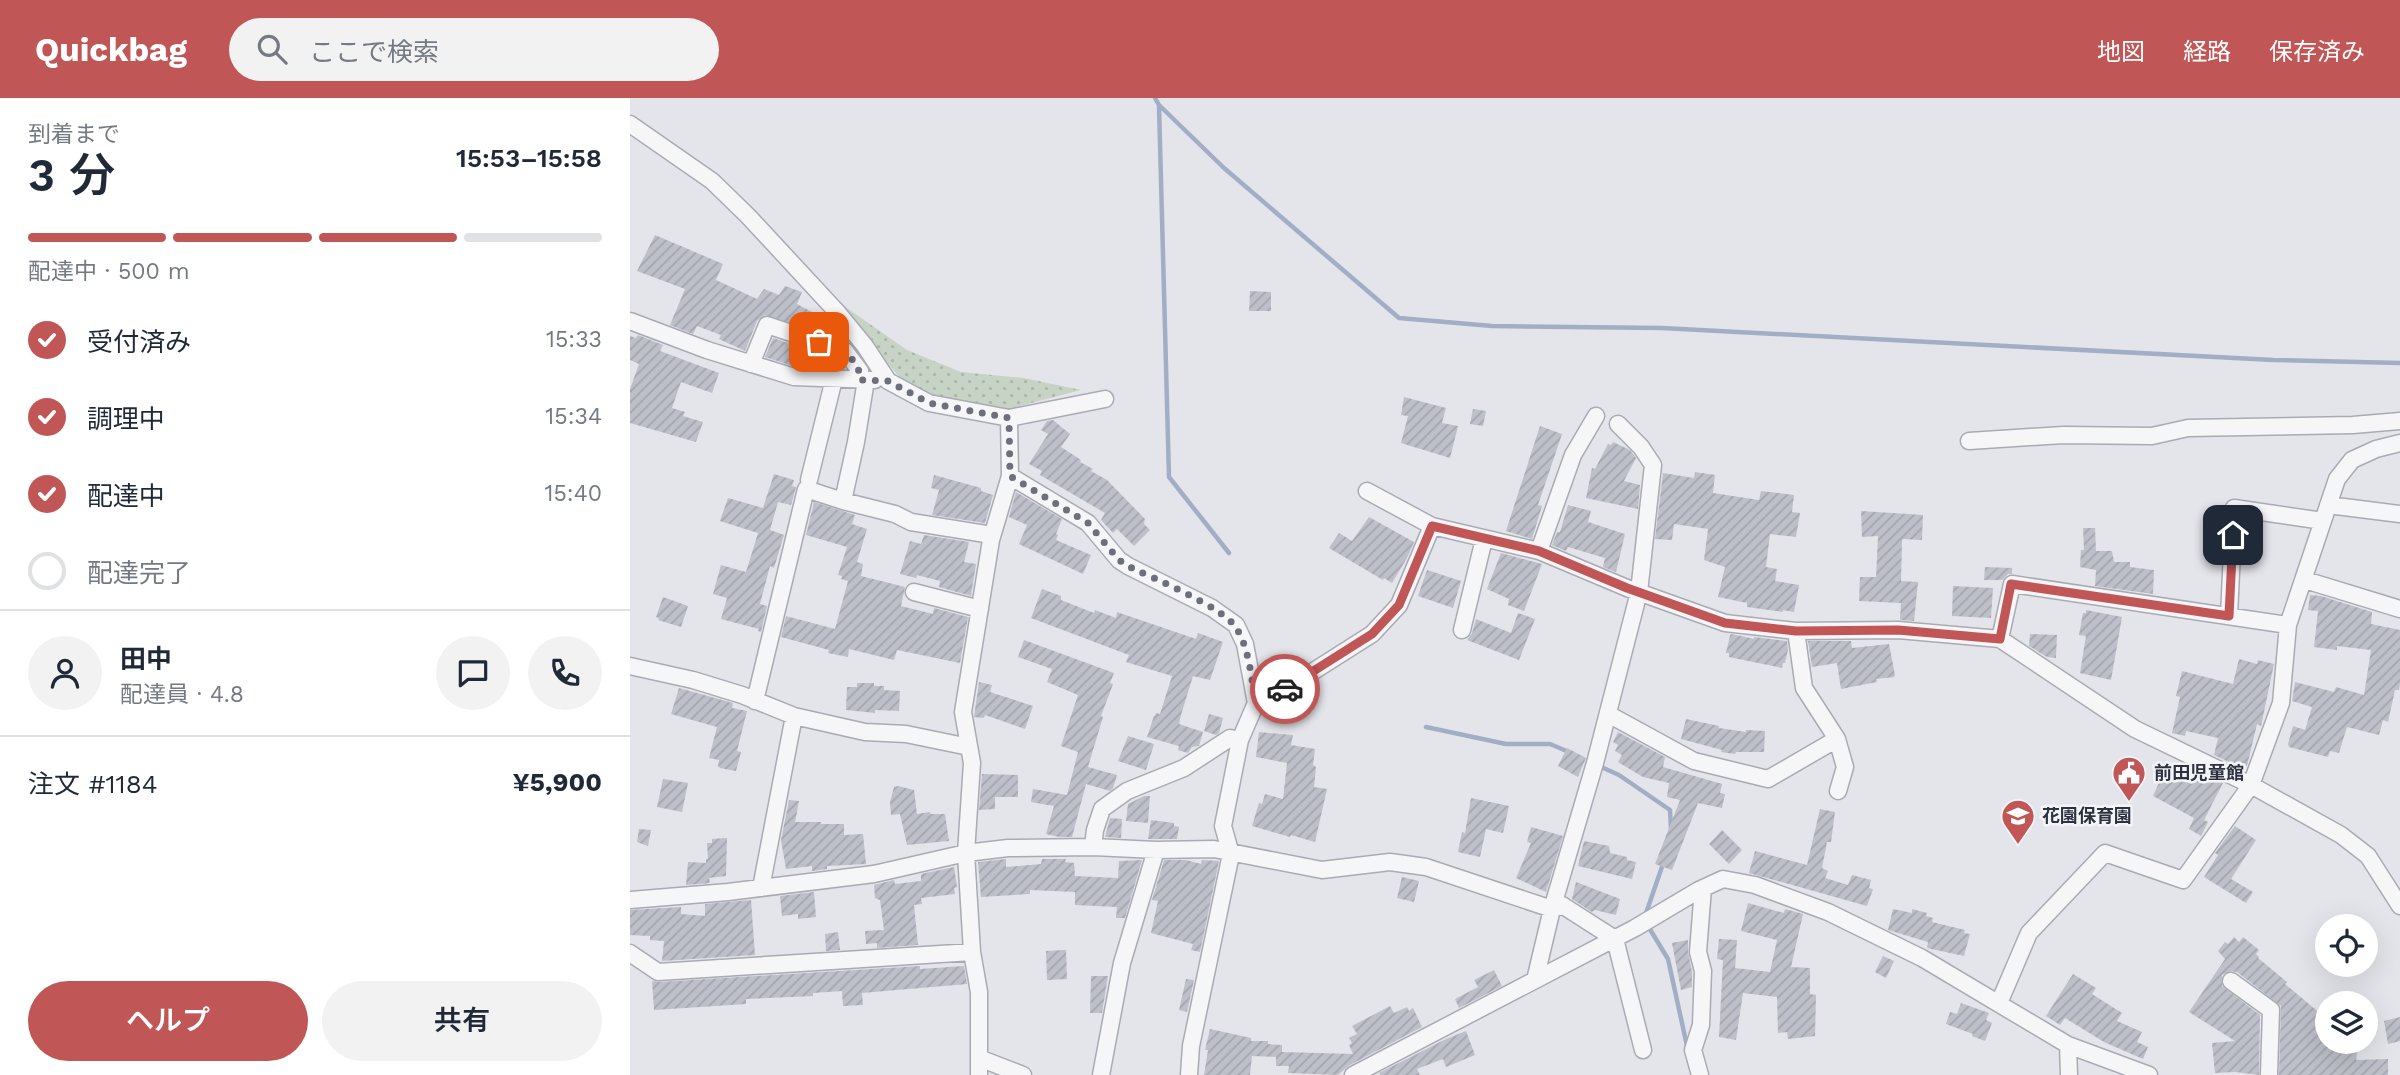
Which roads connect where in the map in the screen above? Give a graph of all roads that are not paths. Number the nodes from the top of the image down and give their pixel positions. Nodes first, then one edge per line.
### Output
1 (630, 124) edge
2 (630, 321) edge
3 (751, 364) junction
4 (834, 379) junction
5 (863, 380) junction
6 (888, 381) junction
7 (1105, 399) dead end
8 (1596, 416) dead end
9 (1009, 418) junction
10 (2400, 421) edge
11 (1618, 424) dead end
12 (1969, 441) dead end
13 (2400, 443) edge
14 (1010, 476) junction
15 (809, 480) dead end
16 (1367, 491) dead end
17 (843, 501) junction
18 (2328, 505) junction
19 (2400, 514) edge
20 (2323, 521) junction
21 (1432, 526) junction
22 (992, 535) junction
23 (1484, 539) junction
24 (1539, 551) junction
25 (2305, 580) junction
26 (914, 592) dead end
27 (1639, 592) junction
28 (980, 608) junction
29 (2400, 608) edge
30 (2229, 616) junction
31 (2288, 625) junction
32 (1462, 630) dead end
33 (1796, 631) junction
34 (2000, 639) junction
35 (630, 666) edge
36 (755, 701) junction
37 (1256, 703) junction
38 (1608, 714) junction
39 (794, 716) junction
40 (1837, 738) junction
41 (1240, 740) junction
42 (969, 747) junction
43 (2251, 785) junction
44 (1838, 791) dead end
45 (1093, 847) junction
46 (1156, 850) junction
47 (966, 853) junction
48 (1231, 853) junction
49 (761, 888) junction
50 (1703, 888) junction
51 (630, 900) edge
52 (2400, 905) edge
53 (1552, 909) junction
54 (1615, 939) junction
55 (972, 952) junction
56 (630, 953) edge
57 (1535, 980) junction
58 (2231, 981) dead end
59 (1999, 1003) junction
60 (2068, 1045) junction
61 (1643, 1050) dead end
62 (979, 1058) junction
63 (979, 1075) edge
64 (1023, 1075) edge
65 (1101, 1075) edge
66 (1189, 1075) edge
67 (1353, 1075) edge
68 (1700, 1075) edge
69 (2069, 1075) edge
70 (2149, 1075) edge
71 (2269, 1075) edge

1 - 6 street
2 - 3 street
3 - 4 street
3 - 5 street
4 - 5 street
4 - 15 street
5 - 6 street
5 - 17 street
6 - 9 street
7 - 9 street
8 - 24 street
9 - 14 street
10 - 12 street
11 - 27 street
13 - 18 street
14 - 22 street
14 - 37 street
16 - 21 street
17 - 22 street
17 - 36 street
18 - 19 street
18 - 20 street
20 - 25 street
20 - 30 street
21 - 23 street
21 - 37 street
22 - 28 street
23 - 24 street
23 - 32 street
24 - 27 street
25 - 29 street
25 - 31 street
26 - 28 street
27 - 33 street
27 - 38 street
28 - 42 street
30 - 31 street
30 - 34 street
31 - 43 street
33 - 34 street
33 - 40 street
34 - 43 street
35 - 36 street
36 - 39 street
37 - 41 street
38 - 40 street
38 - 53 street
39 - 42 street
39 - 49 street
40 - 44 street
41 - 45 street
41 - 48 street
42 - 47 street
43 - 52 street
43 - 59 street
45 - 46 street
45 - 47 street
46 - 48 street
46 - 65 street
47 - 49 street
47 - 55 street
48 - 53 street
48 - 66 street
49 - 51 street
50 - 54 street
50 - 59 street
50 - 68 street
53 - 54 street
53 - 57 street
54 - 57 street
54 - 61 street
55 - 56 street
55 - 62 street
57 - 67 street
58 - 71 street
59 - 60 street
60 - 69 street
60 - 70 street
62 - 63 street
62 - 64 street

